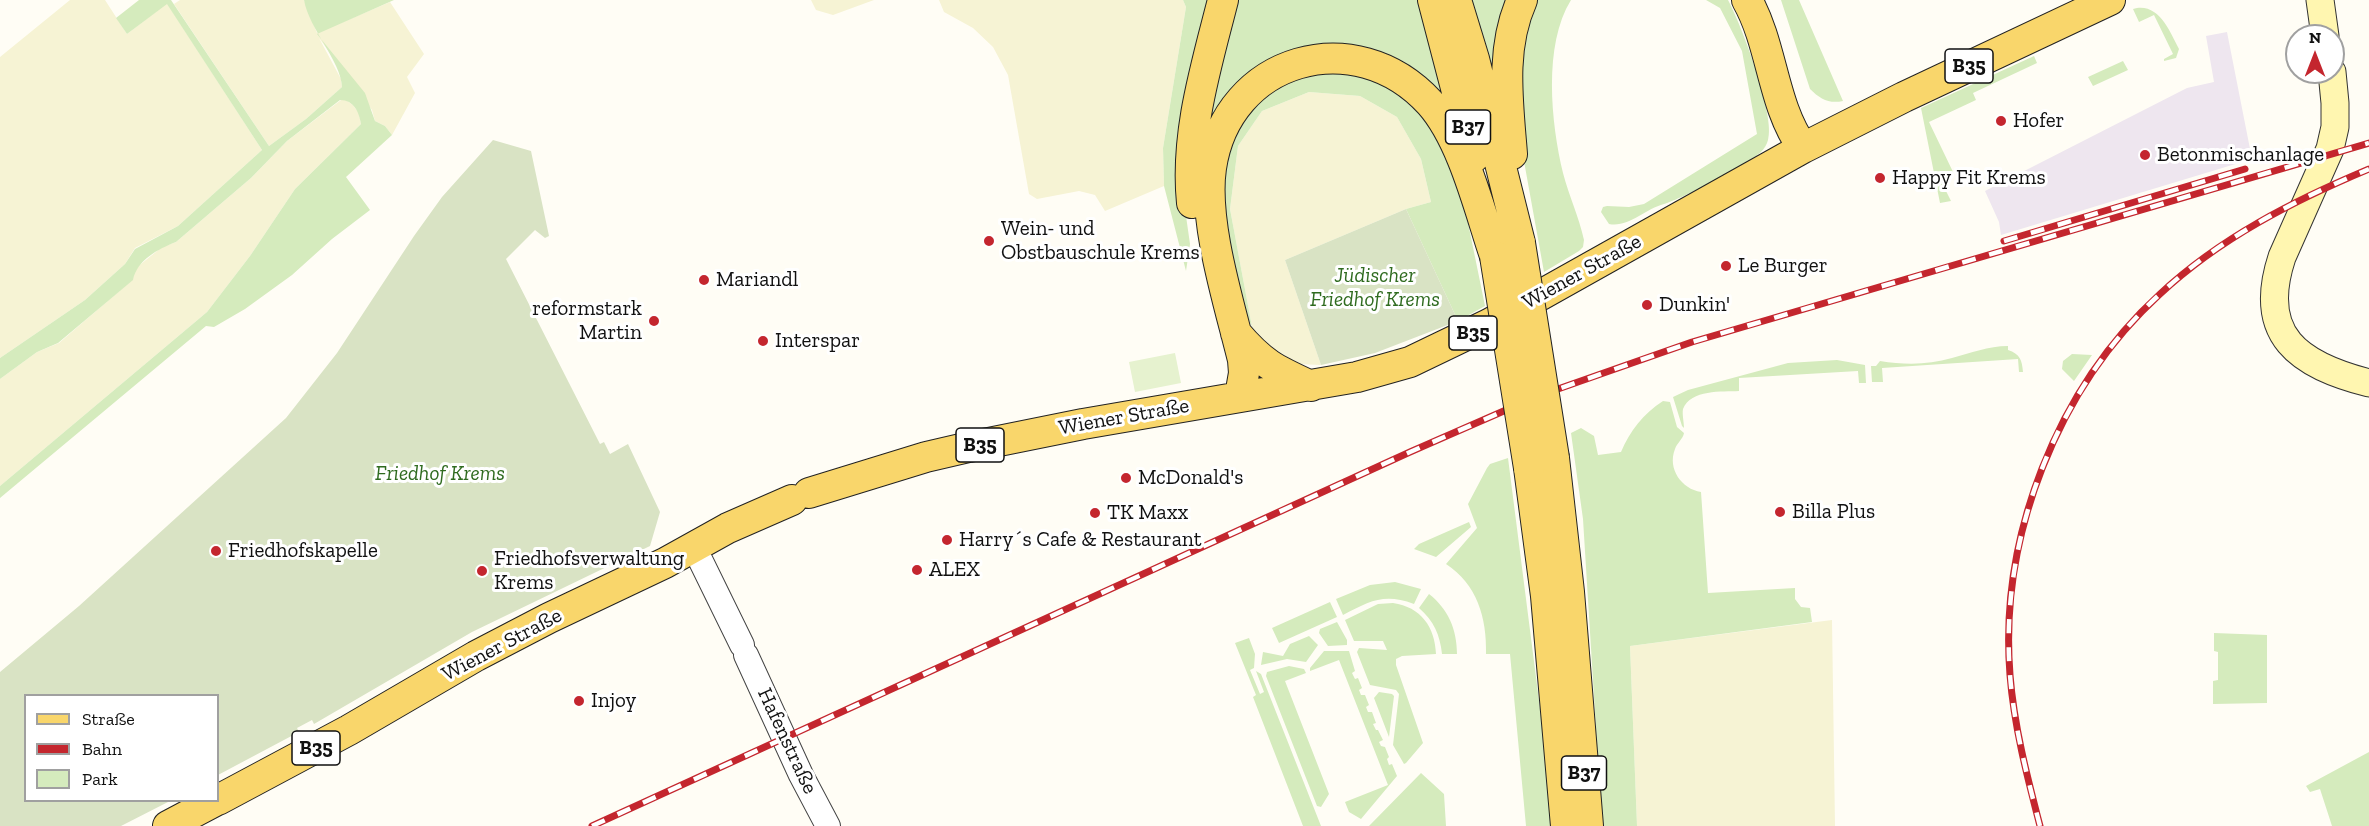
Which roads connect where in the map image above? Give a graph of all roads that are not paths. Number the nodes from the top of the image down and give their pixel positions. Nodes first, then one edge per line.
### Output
1 (1224, 0) edge
2 (1433, 0) edge
3 (1456, 0) edge
4 (1522, 0) edge
5 (1747, 0) edge
6 (1770, 0) edge
7 (2110, 0) edge
8 (2312, 0) edge
9 (2320, 0) edge
10 (2321, 24) edge
11 (2323, 24) edge
12 (2333, 84) edge
13 (1803, 147) junction
14 (1508, 250) junction
15 (1236, 333) junction
16 (2369, 383) edge
17 (1311, 386) junction
18 (1240, 396) junction
19 (1541, 463) junction
20 (694, 547) junction
21 (219, 799) edge
22 (213, 802) edge
23 (168, 826) edge
24 (828, 826) edge
25 (1566, 826) edge
26 (1588, 826) edge

1 - 18 main road
2 - 14 main road, B37
3 - 14 main road, B37
4 - 14 main road
5 - 13 main road
6 - 13 main road
7 - 13 main road, Wiener Straße / B35
8 - 10 main road
9 - 11 main road
12 - 16 main road
13 - 17 main road, Wiener Straße / B35
14 - 15 main road
14 - 19 main road, B37, bridge
15 - 17 main road
15 - 18 main road
17 - 18 main road, Wiener Straße / B35
18 - 20 main road, Wiener Straße / B35
19 - 25 main road, B37
19 - 26 main road, B37
20 - 21 main road, Wiener Straße / B35
20 - 24 street, Hafenstraße
22 - 23 main road, Wiener Straße / B35

